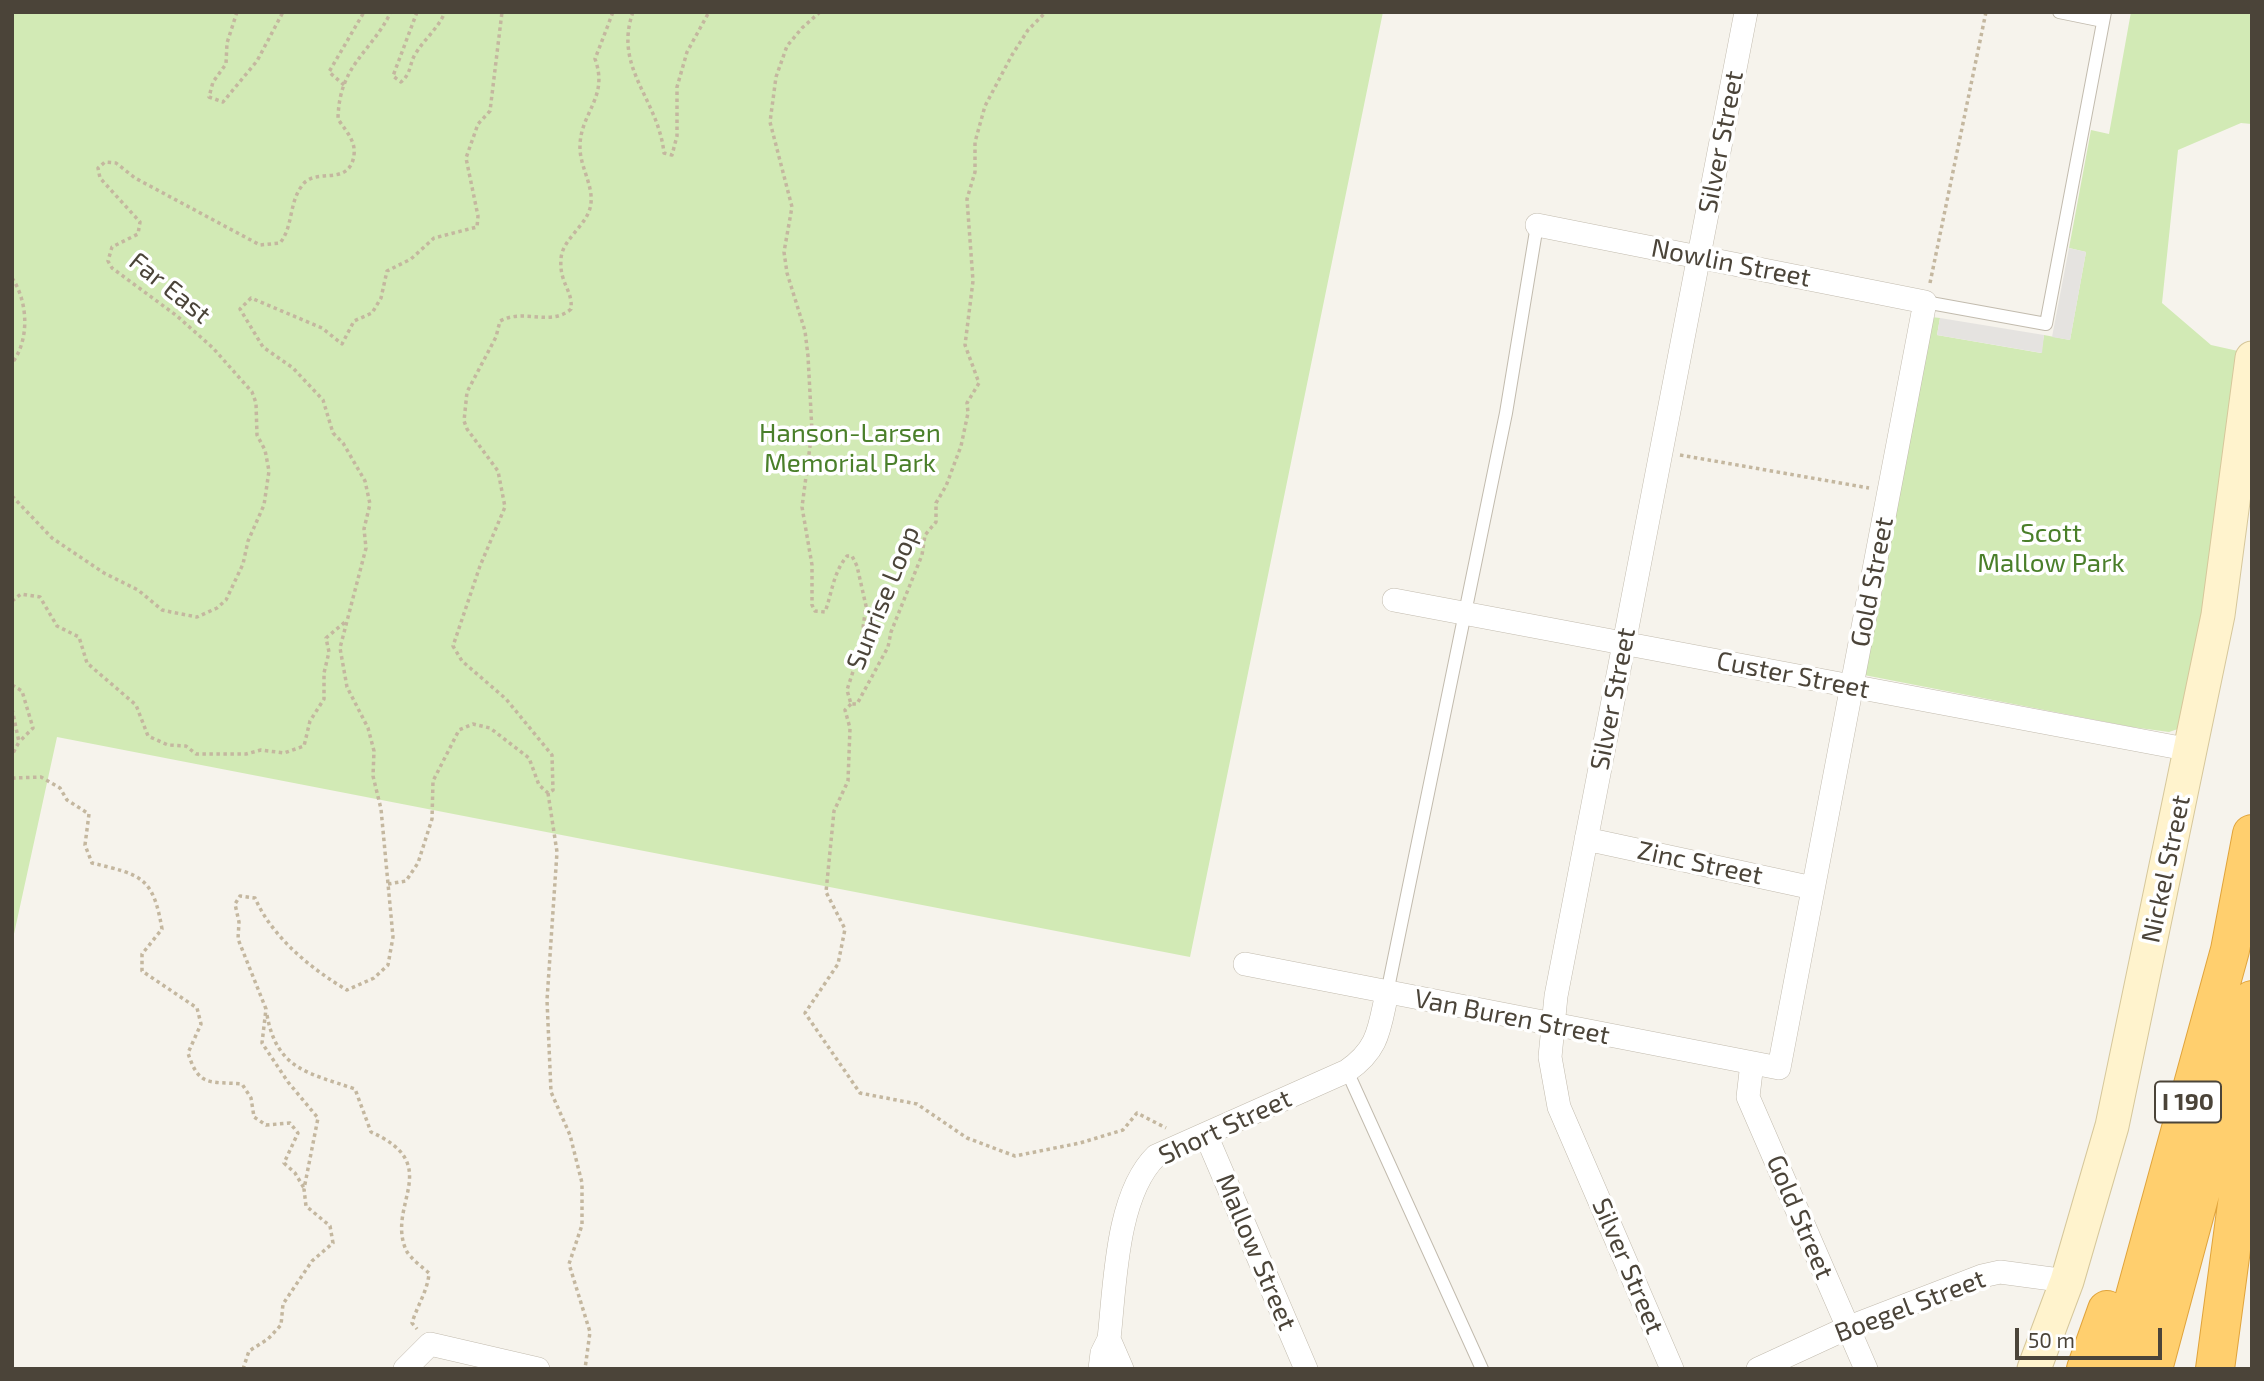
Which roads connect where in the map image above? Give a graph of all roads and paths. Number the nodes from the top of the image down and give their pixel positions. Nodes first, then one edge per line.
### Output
1 (237, 12) edge
2 (284, 12) edge
3 (364, 12) edge
4 (391, 12) edge
5 (417, 12) edge
6 (445, 12) edge
7 (502, 12) edge
8 (613, 12) edge
9 (633, 12) edge
10 (709, 12) edge
11 (820, 12) edge
12 (1046, 12) edge
13 (1746, 12) edge
14 (1986, 12) edge
15 (2059, 12) edge
16 (2104, 17) edge
17 (344, 85) junction
18 (1537, 225) joint
19 (1699, 257) junction
20 (12, 278) edge
21 (1925, 302) junction
22 (2252, 358) edge
23 (12, 363) edge
24 (1661, 452) junction
25 (1889, 492) junction
26 (12, 496) edge
27 (1394, 600) dead end
28 (12, 601) edge
29 (1466, 615) junction
30 (346, 621) junction
31 (1624, 643) junction
32 (12, 685) edge
33 (1852, 687) junction
34 (851, 704) junction
35 (12, 709) edge
36 (19, 742) junction
37 (2191, 750) junction
38 (12, 755) edge
39 (12, 778) edge
40 (548, 793) junction
41 (2252, 834) edge
42 (1586, 839) junction
43 (388, 884) junction
44 (1813, 888) junction
45 (2230, 950) junction
46 (1245, 964) dead end
47 (1387, 993) junction
48 (2252, 1000) edge
49 (266, 1009) junction
50 (1553, 1024) junction
51 (1752, 1063) junction
52 (1779, 1068) joint
53 (1347, 1071) junction
54 (2252, 1092) edge
55 (1206, 1135) junction
56 (304, 1189) junction
57 (2067, 1280) junction
58 (1847, 1328) junction
59 (1109, 1339) junction
60 (430, 1344) junction
61 (243, 1369) edge
62 (405, 1369) edge
63 (538, 1369) edge
64 (585, 1369) edge
65 (1100, 1369) edge
66 (1122, 1369) edge
67 (1306, 1369) edge
68 (1482, 1369) edge
69 (1672, 1369) edge
70 (1758, 1369) edge
71 (1866, 1369) edge
72 (2034, 1369) edge
73 (2086, 1369) edge
74 (2115, 1369) edge
75 (2153, 1369) edge
76 (2215, 1369) edge

1 - 2 path
3 - 17 path
4 - 17 path, Far East
5 - 6 path
7 - 30 path
8 - 40 path
9 - 10 path
11 - 34 path, Sunrise Loop
12 - 34 path, Sunrise Loop
13 - 19 street, Silver Street
14 - 21 path
15 - 16 lane
16 - 21 lane
17 - 26 path, Far East
18 - 19 street, Nowlin Street
18 - 29 lane
19 - 21 street, Nowlin Street
19 - 24 street, Silver Street
20 - 23 path
21 - 25 street, Gold Street
22 - 37 main road, Nickel Street
24 - 25 path
24 - 31 street, Silver Street
25 - 33 street, Gold Street
27 - 29 street, Custer Street
28 - 30 path
29 - 31 street, Custer Street
29 - 47 lane
30 - 43 path
31 - 33 street, Custer Street
31 - 42 street, Silver Street
32 - 36 path
33 - 37 street, Custer Street
33 - 44 street, Gold Street
34 - 55 path
35 - 36 path
36 - 38 path
37 - 57 main road, Nickel Street
39 - 56 path
40 - 43 path
40 - 64 path
41 - 45 highway, I 190
42 - 44 street, Zinc Street
42 - 50 street, Silver Street
43 - 49 path
44 - 52 street, Gold Street
45 - 73 highway
45 - 74 highway, I 190
46 - 47 street, Van Buren Street
47 - 50 street, Van Buren Street
47 - 53 street, Short Street
48 - 75 highway, I 190
49 - 56 path
49 - 60 path
50 - 51 street, Van Buren Street
50 - 69 street, Silver Street
51 - 52 street, Van Buren Street
51 - 58 street, Gold Street
53 - 55 street, Short Street
53 - 68 lane
54 - 76 highway
55 - 59 street, Short Street
55 - 67 street, Mallow Street
56 - 61 path
57 - 58 street, Boegel Street
57 - 72 main road, Nickel Street
58 - 70 street, Boegel Street
58 - 71 street, Gold Street
59 - 65 street, Short Street
59 - 66 street
60 - 62 street
60 - 63 street

